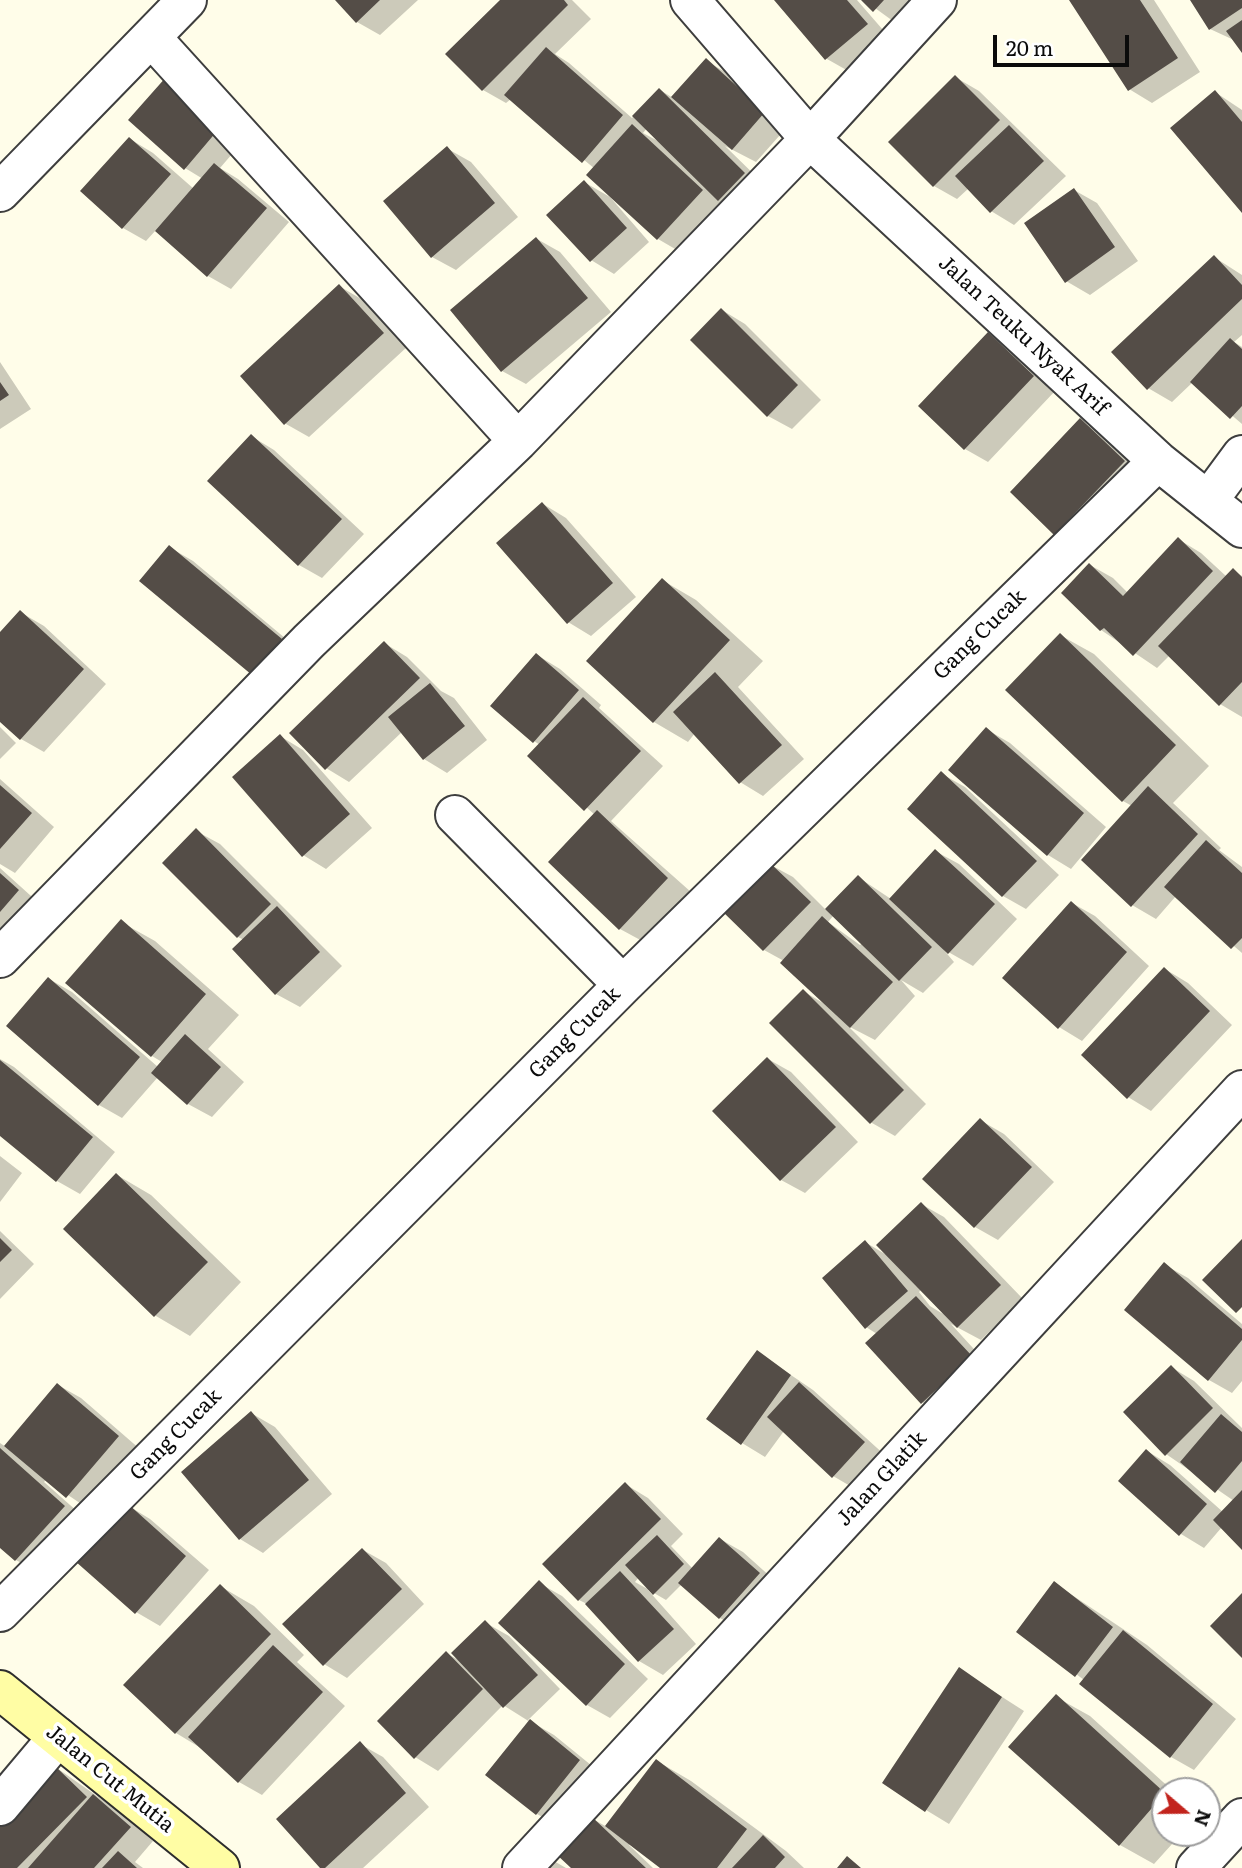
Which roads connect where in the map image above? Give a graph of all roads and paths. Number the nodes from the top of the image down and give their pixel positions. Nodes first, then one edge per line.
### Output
1 (187, 0) edge
2 (690, 0) edge
3 (937, 0) edge
4 (151, 37) junction
5 (810, 139) junction
6 (0, 192) edge
7 (518, 441) junction
8 (1242, 455) edge
9 (1158, 461) junction
10 (1208, 500) junction
11 (1242, 528) edge
12 (455, 815) dead end
13 (0, 958) edge
14 (623, 985) junction
15 (1238, 1102) edge
16 (0, 1612) edge
17 (0, 1690) edge
18 (58, 1737) junction
19 (0, 1806) edge
20 (1242, 1818) edge
21 (220, 1868) edge
22 (522, 1868) edge
23 (1196, 1868) edge

1 - 4 street
2 - 5 street, Jalan Teuku Nyak Arif
3 - 5 street
4 - 6 street
4 - 7 street
5 - 7 street
5 - 9 street, Jalan Teuku Nyak Arif
7 - 13 street
8 - 10 street
9 - 10 street, Jalan Teuku Nyak Arif
9 - 14 street, Gang Cucak
10 - 11 street, Jalan Teuku Nyak Arif
12 - 14 street
14 - 16 street, Gang Cucak
15 - 22 street, Jalan Glatik
17 - 18 street, Jalan Cut Mutia
18 - 19 street
18 - 21 street, Jalan Cut Mutia
20 - 23 street

